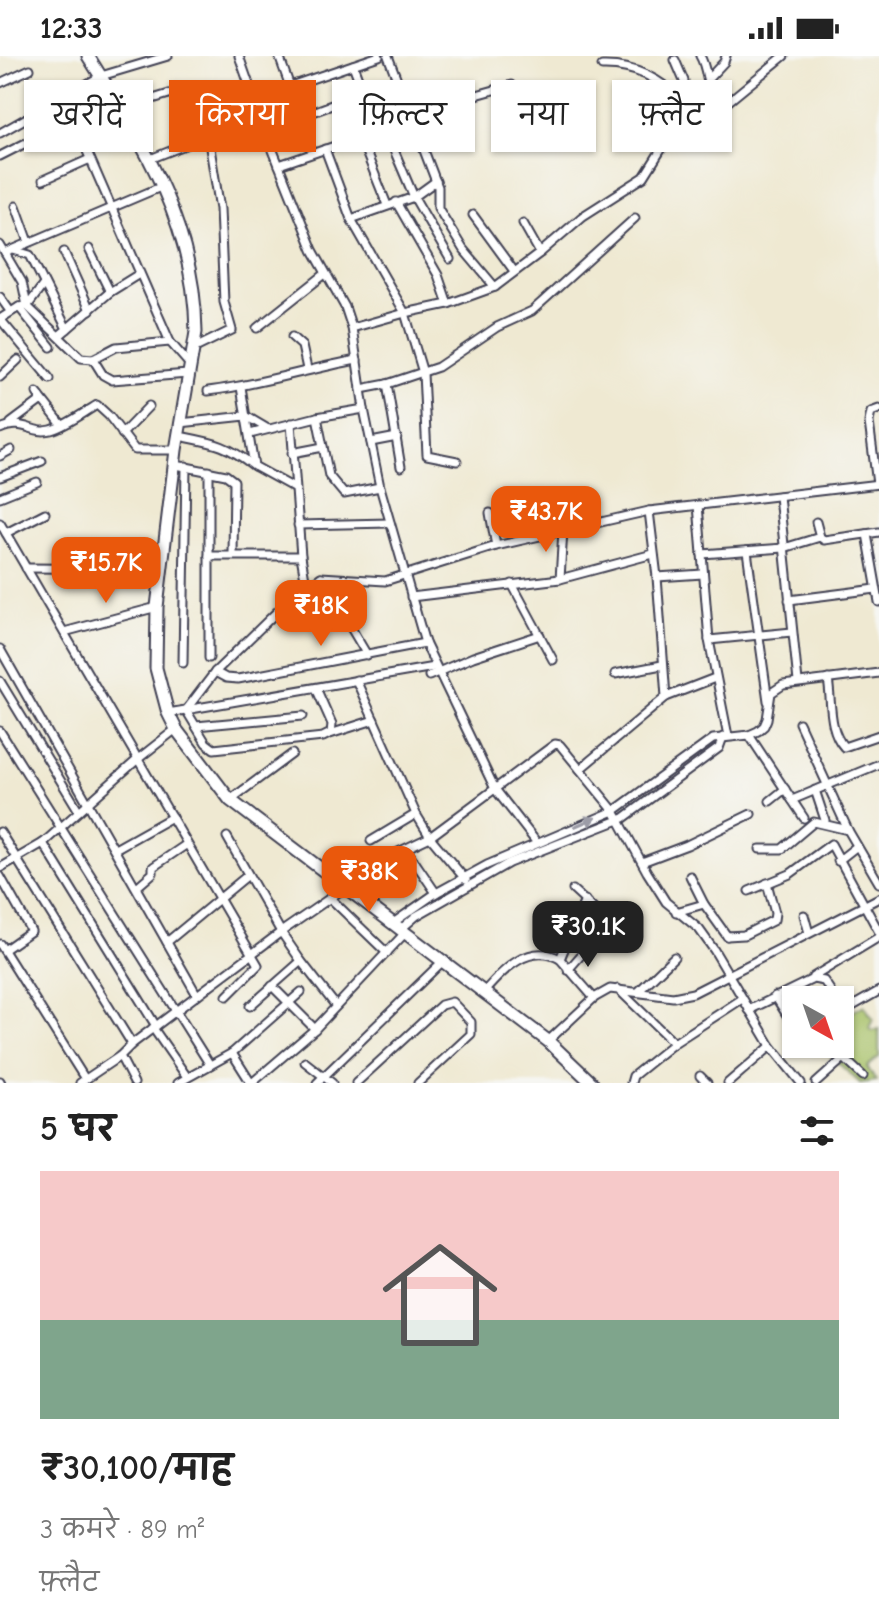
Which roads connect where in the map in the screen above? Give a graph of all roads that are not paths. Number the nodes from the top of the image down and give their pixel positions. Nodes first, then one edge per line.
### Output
1 (88, 56) edge
2 (168, 56) edge
3 (239, 56) edge
4 (279, 56) edge
5 (379, 56) edge
6 (388, 56) edge
7 (700, 56) edge
8 (726, 56) edge
9 (784, 56) edge
10 (364, 59) edge
11 (675, 60) dead end
12 (353, 65) junction
13 (602, 66) dead end
14 (30, 69) dead end
15 (101, 76) junction
16 (709, 78) junction
17 (103, 80) edge
18 (248, 80) edge
19 (289, 80) edge
20 (309, 80) edge
21 (359, 80) edge
22 (397, 80) edge
23 (655, 80) edge
24 (684, 80) edge
25 (0, 83) edge
26 (0, 133) edge
27 (24, 144) edge
28 (332, 147) edge
29 (325, 149) junction
30 (169, 151) edge
31 (87, 152) edge
32 (146, 152) edge
33 (211, 152) edge
34 (274, 152) edge
35 (366, 152) edge
36 (393, 152) edge
37 (424, 152) edge
38 (660, 152) edge
39 (0, 156) edge
40 (90, 159) junction
41 (150, 159) junction
42 (279, 165) junction
43 (43, 180) dead end
44 (436, 181) junction
45 (163, 186) junction
46 (414, 197) junction
47 (396, 202) junction
48 (387, 205) junction
49 (16, 206) dead end
50 (111, 209) junction
51 (473, 215) dead end
52 (635, 218) dead end
53 (351, 219) junction
54 (523, 223) dead end
55 (29, 242) junction
56 (0, 245) edge
57 (89, 249) dead end
58 (9, 251) junction
59 (64, 252) dead end
60 (540, 253) junction
61 (450, 259) dead end
62 (514, 271) junction
63 (139, 274) junction
64 (325, 274) junction
65 (44, 284) junction
66 (495, 287) junction
67 (110, 292) junction
68 (0, 297) edge
69 (448, 304) junction
70 (23, 306) junction
71 (90, 310) junction
72 (10, 311) junction
73 (405, 313) junction
74 (0, 319) edge
75 (257, 328) dead end
76 (352, 328) junction
77 (63, 332) junction
78 (292, 337) dead end
79 (170, 342) junction
80 (51, 347) dead end
81 (193, 349) junction
82 (93, 359) junction
83 (18, 360) dead end
84 (357, 360) junction
85 (189, 369) junction
86 (307, 369) junction
87 (2, 372) edge
88 (423, 373) junction
89 (50, 379) dead end
90 (387, 384) junction
91 (241, 387) junction
92 (361, 389) junction
93 (208, 391) dead end
94 (149, 406) dead end
95 (364, 409) junction
96 (879, 409) edge
97 (246, 416) junction
98 (317, 417) junction
99 (291, 423) junction
100 (62, 425) junction
101 (3, 428) edge
102 (268, 429) junction
103 (180, 430) junction
104 (122, 434) junction
105 (250, 434) junction
106 (397, 437) junction
107 (371, 442) junction
108 (323, 447) junction
109 (875, 449) edge
110 (11, 450) dead end
111 (292, 453) junction
112 (0, 456) edge
113 (178, 459) junction
114 (42, 461) dead end
115 (457, 461) dead end
116 (254, 466) junction
117 (401, 467) dead end
118 (209, 471) junction
119 (0, 477) edge
120 (37, 482) dead end
121 (878, 484) edge
122 (380, 487) junction
123 (294, 488) junction
124 (779, 496) junction
125 (0, 497) edge
126 (698, 505) junction
127 (649, 511) junction
128 (45, 513) dead end
129 (490, 513) dead end
130 (816, 522) dead end
131 (0, 523) edge
132 (390, 523) junction
133 (298, 525) junction
134 (563, 530) junction
135 (879, 532) edge
136 (6, 533) junction
137 (867, 534) junction
138 (820, 537) junction
139 (496, 546) junction
140 (784, 548) junction
141 (747, 551) junction
142 (653, 554) junction
143 (702, 554) junction
144 (233, 555) junction
145 (209, 556) junction
146 (301, 556) junction
147 (26, 568) junction
148 (163, 569) junction
149 (703, 574) junction
150 (404, 575) junction
151 (321, 577) junction
152 (657, 577) junction
153 (560, 579) junction
154 (512, 584) junction
155 (306, 585) junction
156 (876, 589) junction
157 (411, 597) junction
158 (789, 600) junction
159 (879, 602) edge
160 (157, 607) junction
161 (64, 632) junction
162 (792, 632) junction
163 (540, 635) junction
164 (758, 637) junction
165 (709, 640) junction
166 (425, 643) junction
167 (0, 649) edge
168 (367, 655) junction
169 (209, 658) dead end
170 (553, 660) dead end
171 (183, 663) dead end
172 (662, 665) junction
173 (215, 672) junction
174 (433, 672) junction
175 (879, 673) edge
176 (615, 674) dead end
177 (715, 678) junction
178 (828, 679) junction
179 (356, 680) junction
180 (0, 681) edge
181 (798, 682) junction
182 (316, 688) junction
183 (666, 697) junction
184 (768, 704) junction
185 (186, 710) junction
186 (168, 713) junction
187 (303, 716) dead end
188 (374, 720) junction
189 (799, 723) dead end
190 (196, 726) junction
191 (176, 729) junction
192 (0, 731) edge
193 (329, 734) junction
194 (749, 735) junction
195 (879, 735) edge
196 (725, 736) junction
197 (292, 754) dead end
198 (138, 759) junction
199 (879, 764) edge
200 (580, 769) junction
201 (652, 783) junction
202 (827, 784) junction
203 (495, 789) junction
204 (785, 789) junction
205 (815, 790) junction
206 (659, 793) junction
207 (230, 800) junction
208 (792, 800) junction
209 (770, 801) dead end
210 (89, 803) junction
211 (79, 811) junction
212 (614, 811) junction
213 (416, 814) junction
214 (751, 814) dead end
215 (172, 817) junction
216 (804, 818) dead end
217 (620, 820) junction
218 (825, 820) dead end
219 (60, 828) junction
220 (848, 830) junction
221 (0, 832) edge
222 (227, 837) dead end
223 (430, 837) junction
224 (371, 841) dead end
225 (43, 843) junction
226 (537, 843) junction
227 (187, 844) junction
228 (857, 846) junction
229 (115, 849) junction
230 (406, 849) junction
231 (760, 849) dead end
232 (17, 859) junction
233 (838, 861) junction
234 (642, 862) junction
235 (0, 868) edge
236 (248, 875) junction
237 (0, 876) edge
238 (690, 876) dead end
239 (467, 881) junction
240 (767, 883) junction
241 (879, 883) edge
242 (341, 884) junction
243 (138, 886) junction
244 (573, 890) dead end
245 (749, 891) dead end
246 (436, 893) junction
247 (218, 898) junction
248 (330, 898) junction
249 (879, 898) edge
250 (585, 900) junction
251 (704, 904) junction
252 (865, 907) junction
253 (676, 912) junction
254 (804, 915) dead end
255 (609, 923) junction
256 (281, 932) junction
257 (404, 932) junction
258 (809, 933) junction
259 (879, 934) edge
260 (628, 935) dead end
261 (727, 936) junction
262 (167, 942) junction
263 (2, 947) edge
264 (714, 950) junction
265 (387, 953) junction
266 (251, 955) junction
267 (674, 957) dead end
268 (560, 959) junction
269 (301, 961) junction
270 (442, 962) junction
271 (568, 970) junction
272 (729, 976) junction
273 (806, 982) junction
274 (272, 986) junction
275 (827, 986) edge
276 (617, 988) junction
277 (879, 991) edge
278 (301, 992) dead end
279 (484, 992) junction
280 (638, 992) junction
281 (197, 995) junction
282 (227, 996) dead end
283 (775, 996) junction
284 (594, 998) junction
285 (742, 999) junction
286 (288, 1002) junction
287 (854, 1005) edge
288 (250, 1006) dead end
289 (336, 1006) junction
290 (782, 1007) edge
291 (749, 1010) junction
292 (176, 1011) junction
293 (154, 1027) junction
294 (315, 1029) junction
295 (548, 1041) junction
296 (674, 1043) junction
297 (132, 1044) junction
298 (771, 1046) junction
299 (232, 1053) junction
300 (120, 1056) junction
301 (844, 1058) joint
302 (305, 1062) dead end
303 (210, 1065) junction
304 (700, 1076) dead end
305 (863, 1076) dead end
306 (187, 1077) junction
307 (320, 1079) edge
308 (83, 1081) edge
309 (134, 1083) edge
310 (178, 1083) edge
311 (251, 1083) edge
312 (332, 1083) edge
313 (356, 1083) edge
314 (418, 1083) edge
315 (592, 1083) edge
316 (631, 1083) edge
317 (707, 1083) edge
318 (728, 1083) edge
319 (801, 1083) edge
320 (816, 1083) edge

1 - 15 street
2 - 15 street
3 - 18 street
4 - 19 street
5 - 10 street
6 - 22 street
7 - 16 street
8 - 16 street
9 - 16 street
10 - 12 street
11 - 24 street
12 - 20 street
12 - 21 street
13 - 23 street
14 - 25 street
15 - 17 street
15 - 26 street
27 - 39 street
28 - 29 street
29 - 42 street
29 - 53 street
30 - 41 street
31 - 40 street
32 - 41 street
33 - 81 street
34 - 42 street
35 - 48 street
36 - 46 street
37 - 44 street
38 - 60 street
40 - 43 street
40 - 50 street
41 - 45 street
42 - 64 street
44 - 46 street
44 - 66 street
45 - 50 street
45 - 81 street
46 - 47 street
46 - 61 street
47 - 48 street
47 - 69 street
48 - 53 street
49 - 55 street
50 - 55 street
50 - 63 street
51 - 62 street
52 - 88 street
53 - 73 street
54 - 60 street
55 - 58 street
56 - 58 street
57 - 67 street
58 - 65 street
58 - 70 street
59 - 71 street
60 - 62 street
62 - 66 street
63 - 67 street
63 - 79 street
64 - 75 street
64 - 76 street
65 - 70 street
65 - 77 street
66 - 69 street
67 - 71 street
68 - 72 street
69 - 73 street
70 - 72 street
70 - 77 street
70 - 80 street
71 - 77 street
72 - 74 street
73 - 76 street
73 - 88 street
74 - 89 street
76 - 84 street
77 - 82 street
78 - 86 street
79 - 82 street
79 - 85 street
81 - 85 street
82 - 85 street
83 - 87 street
84 - 86 street
84 - 92 street
85 - 103 street
86 - 91 street
88 - 90 street
88 - 115 street
90 - 92 street
90 - 106 street
91 - 93 street
91 - 97 street
92 - 95 street
94 - 104 street
95 - 98 street
95 - 107 street
96 - 109 street
97 - 102 street
97 - 103 street
97 - 105 street
98 - 99 street
98 - 108 street
99 - 102 street
99 - 111 street
100 - 101 street
100 - 101 street
100 - 104 street
102 - 105 street
103 - 113 street
103 - 116 street
104 - 113 street
105 - 116 street
106 - 107 street
106 - 117 street
107 - 122 street
108 - 111 street
108 - 122 street
109 - 121 street
110 - 112 street
111 - 123 street
113 - 118 street
113 - 148 street
113 - 171 street
114 - 119 street
116 - 123 street
118 - 144 street
118 - 145 street
120 - 125 street
121 - 124 street
122 - 132 street
123 - 133 street
124 - 126 street
124 - 140 street
126 - 127 street
126 - 143 street
127 - 134 street
127 - 142 street
128 - 136 street
129 - 139 street
130 - 138 street
131 - 136 street
132 - 133 street
132 - 150 street
133 - 146 street
134 - 139 street
134 - 153 street
135 - 137 street
136 - 147 street
137 - 138 street
137 - 156 street
138 - 140 street
139 - 150 street
140 - 141 street
140 - 158 street
141 - 143 street
141 - 164 street
142 - 152 street
142 - 153 street
143 - 149 street
144 - 145 street
144 - 146 street
145 - 169 street
146 - 155 street
147 - 148 street
147 - 161 street
148 - 160 street
149 - 152 street
149 - 165 street
150 - 151 street
150 - 157 street
151 - 155 street
151 - 168 street
152 - 172 street
153 - 154 street
154 - 157 street
154 - 163 street
155 - 173 street
156 - 158 street
156 - 159 street
157 - 166 street
158 - 162 street
160 - 161 street
160 - 186 street
161 - 198 street
162 - 164 street
162 - 181 street
163 - 170 street
163 - 174 street
164 - 165 street
164 - 184 street
165 - 177 street
166 - 168 street
166 - 174 street
167 - 210 street
168 - 173 street
172 - 176 street
172 - 183 street
173 - 185 street
174 - 179 street
174 - 203 street
175 - 178 street
177 - 183 street
177 - 196 street
178 - 181 street
178 - 195 street
179 - 182 street
179 - 188 street
180 - 211 street
181 - 184 street
182 - 185 street
182 - 193 street
183 - 200 street
184 - 194 street
185 - 186 street
185 - 190 street
186 - 191 street
187 - 190 street
188 - 193 street
188 - 213 street
189 - 202 street
190 - 193 street
191 - 198 street
191 - 207 street
192 - 219 street
194 - 196 street
194 - 204 street
196 - 201 street
196 - 206 street
197 - 207 street
198 - 210 street
198 - 215 street
199 - 202 street
200 - 203 street
200 - 212 street
201 - 206 street
201 - 212 street
202 - 205 street
202 - 220 street
203 - 223 street
203 - 226 street
204 - 208 street
204 - 209 street
205 - 208 street
205 - 218 street
206 - 217 street
207 - 242 street
208 - 216 street
210 - 211 street
210 - 229 street
211 - 219 street
212 - 217 street
226 -> 212 street
213 - 223 street
213 - 224 street
214 - 234 street
215 - 227 street
215 - 229 street
217 - 234 street
217 - 239 street
219 - 225 street
219 - 292 street
220 - 228 street
220 - 231 street
221 - 232 street
222 - 236 street
223 - 230 street
223 - 239 street
225 - 232 street
225 - 293 street
226 - 239 street
227 - 243 street
227 - 247 street
228 - 233 street
228 - 241 street
229 - 243 street
230 - 242 street
230 - 246 street
232 - 235 street
232 - 297 street
233 - 240 street
233 - 252 street
234 - 253 street
236 - 247 street
236 - 256 street
237 - 263 street
238 - 251 street
239 - 246 street
239 - 257 street
240 - 245 street
240 - 261 street
242 - 248 street
242 - 257 street
243 - 262 street
244 - 250 street
246 - 257 street
247 - 262 street
247 - 266 street
248 - 256 street
248 - 265 street
249 - 252 street
250 - 255 street
250 - 268 street
251 - 253 street
251 - 261 street
252 - 258 street
252 - 259 street
253 - 264 street
254 - 258 street
255 - 260 street
255 - 271 street
256 - 266 street
256 - 269 street
257 - 265 street
257 - 270 street
258 - 272 street
259 - 273 street
261 - 264 street
262 - 281 street
263 - 308 street
264 - 272 street
265 - 289 street
266 - 281 street
266 - 282 street
267 - 280 street
268 - 271 street
268 - 279 street
269 - 274 street
269 - 289 street
270 - 279 street
270 - 307 street
271 - 284 street
272 - 280 street
272 - 285 street
273 - 275 street
273 - 283 street
274 - 286 street
274 - 288 street
276 - 280 street
276 - 284 street
276 - 296 street
277 - 287 street
278 - 286 street
279 - 295 street
281 - 292 street
283 - 290 street
283 - 291 street
284 - 295 street
285 - 291 street
285 - 296 street
286 - 294 street
286 - 299 street
289 - 294 street
291 - 298 street
292 - 293 street
292 - 303 street
293 - 297 street
293 - 306 street
294 - 311 street
295 - 315 street
296 - 316 street
297 - 300 street
298 - 318 street
298 - 319 street
299 - 303 street
299 - 311 street
300 - 308 street
300 - 309 street
301 - 305 street
301 - 320 street
302 - 307 street
303 - 306 street
304 - 317 street
306 - 310 street
307 - 312 street
313 - 314 street

